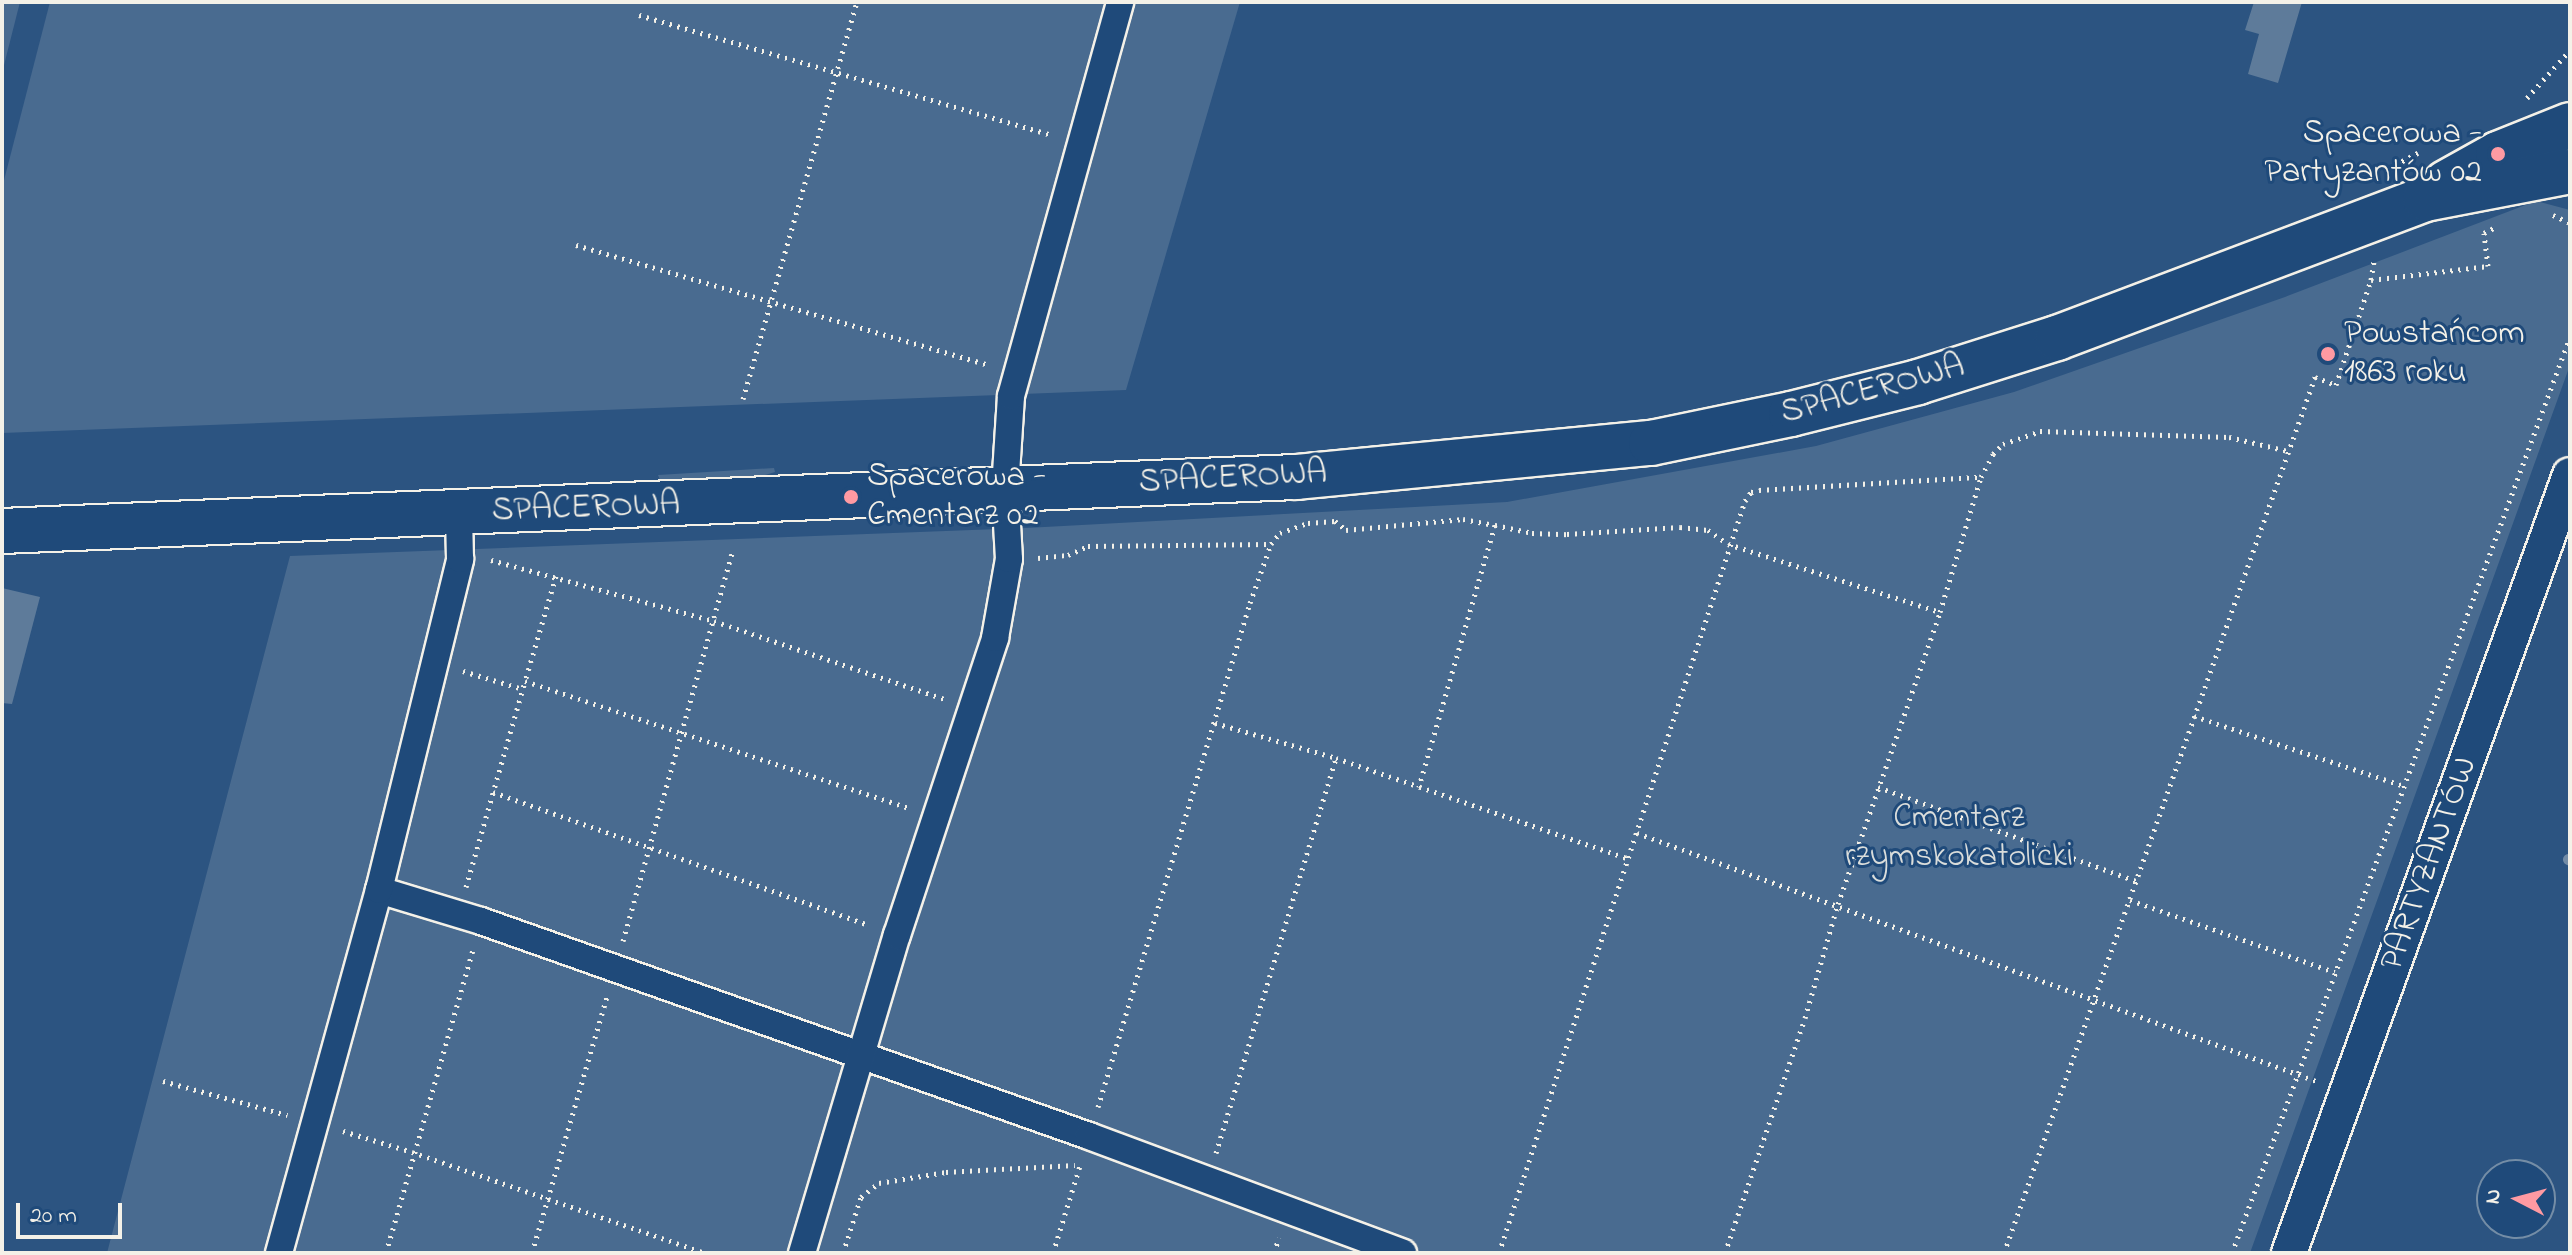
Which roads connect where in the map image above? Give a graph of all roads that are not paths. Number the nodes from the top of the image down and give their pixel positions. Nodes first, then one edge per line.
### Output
1 (1120, 2) edge
2 (2570, 125) edge
3 (2570, 171) edge
4 (2425, 199) junction
5 (2570, 475) edge
6 (1005, 489) junction
7 (459, 514) junction
8 (2, 531) edge
9 (379, 890) junction
10 (861, 1056) junction
11 (279, 1253) edge
12 (802, 1253) edge
13 (1403, 1253) edge
14 (2289, 1253) edge

1 - 6 street
2 - 4 street, SPACEROWA
3 - 4 street, SPACEROWA
4 - 6 street, SPACEROWA
5 - 14 street, PARTYZANTÓW
6 - 7 street, SPACEROWA
6 - 10 street
7 - 8 street, SPACEROWA
7 - 9 street
9 - 10 street
9 - 11 street
10 - 12 street
10 - 13 street

